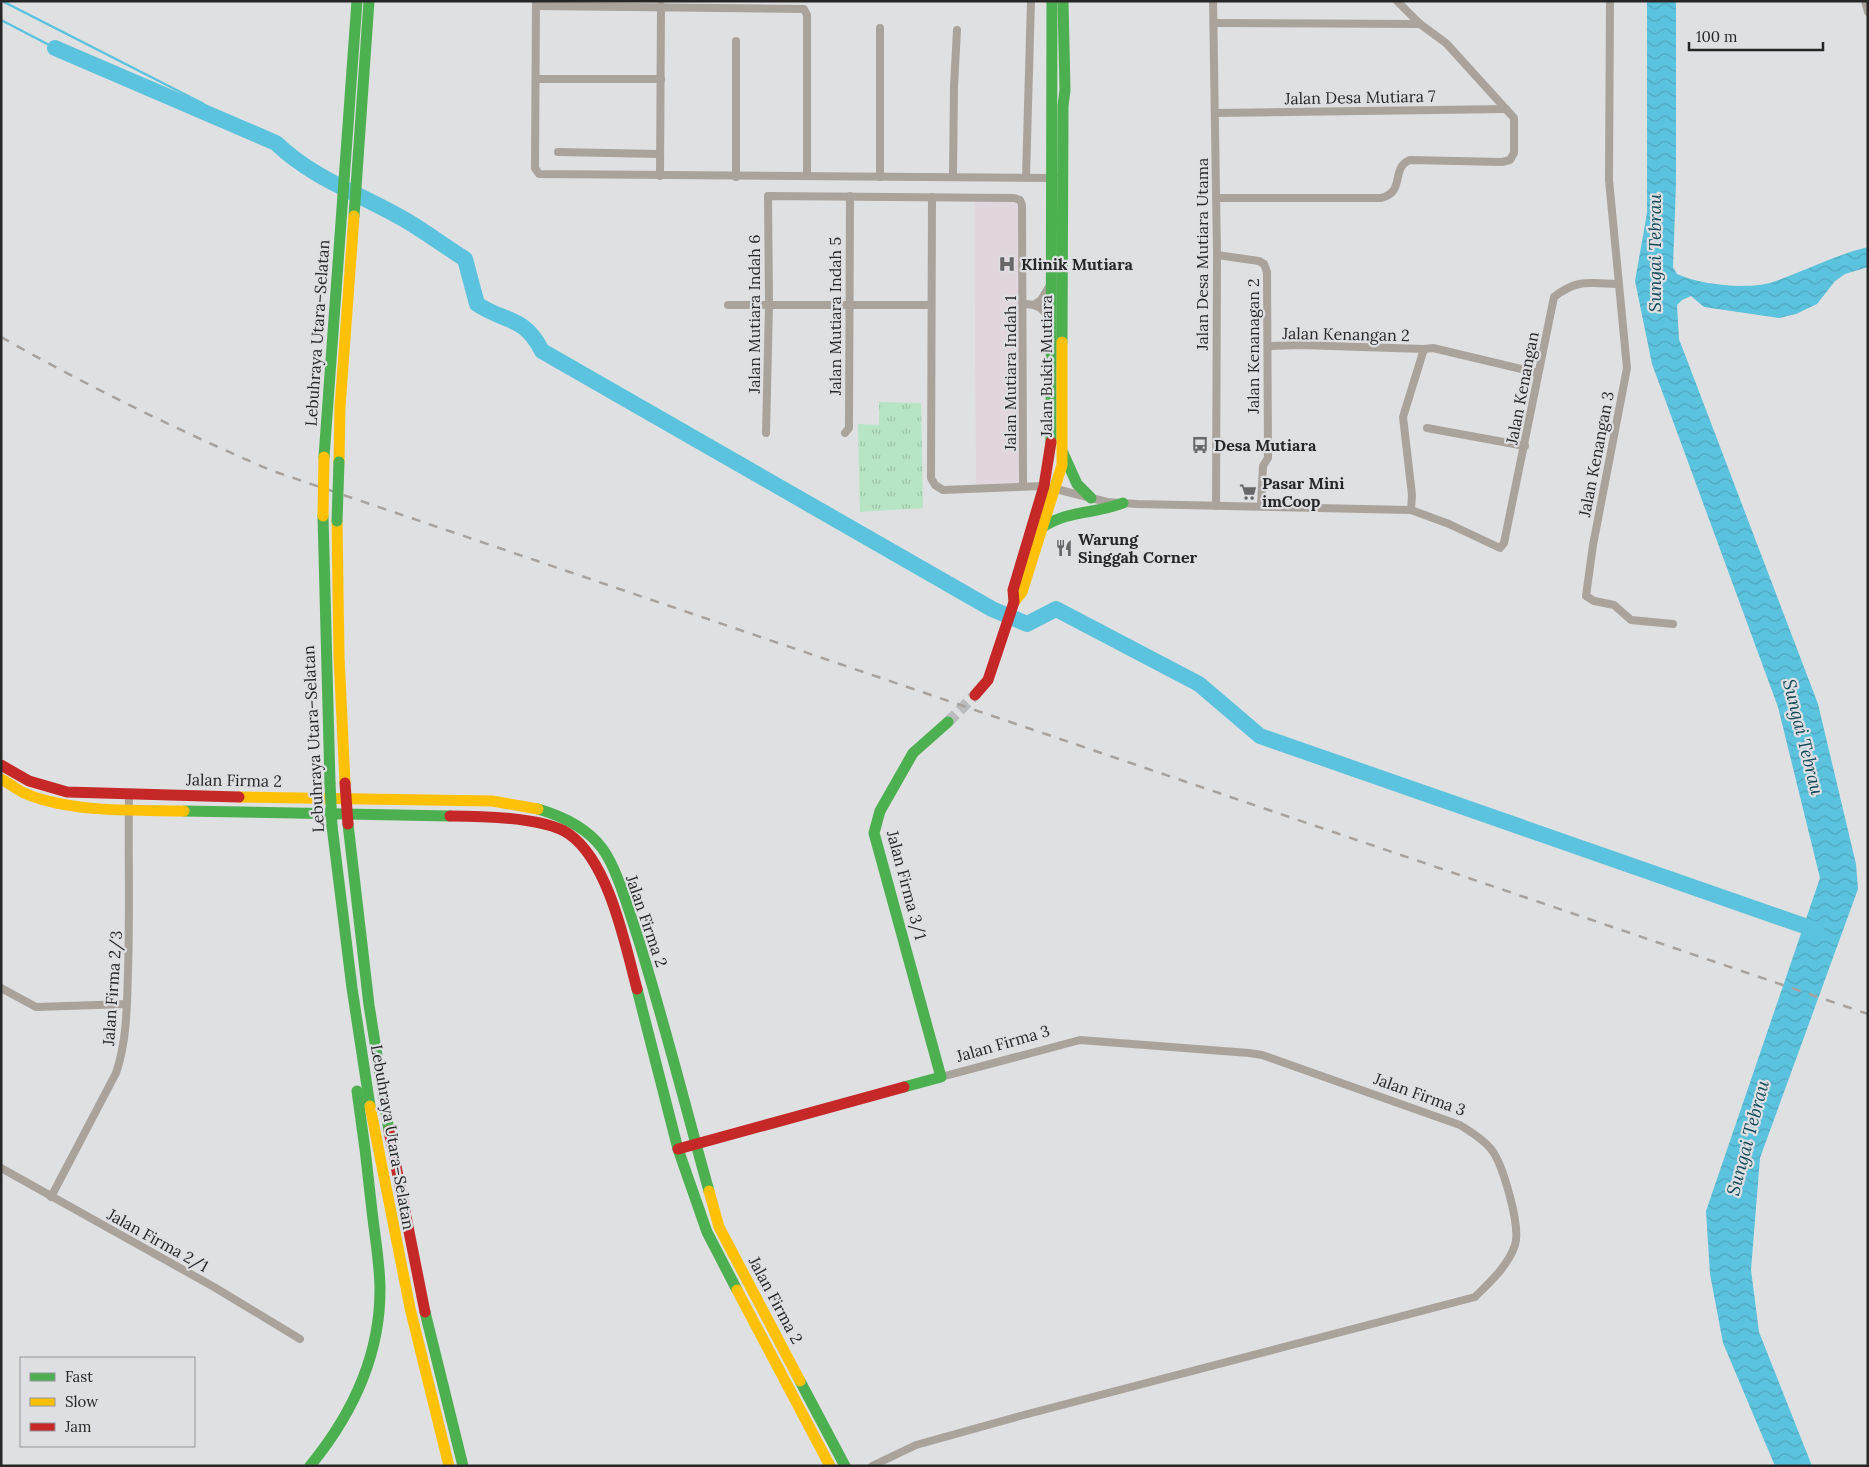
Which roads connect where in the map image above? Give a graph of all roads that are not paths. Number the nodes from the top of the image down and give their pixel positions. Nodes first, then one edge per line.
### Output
1 (357, 1) edge
2 (369, 1) edge
3 (1031, 1) edge
4 (1052, 1) edge
5 (1063, 1) edge
6 (1213, 1) edge
7 (1397, 1) edge
8 (1610, 1) edge
9 (1865, 1) edge
10 (536, 3) edge
11 (651, 4) edge
12 (743, 5) edge
13 (661, 6) junction
14 (1868, 12) edge
15 (1214, 23) junction
16 (1420, 24) junction
17 (880, 28) dead end
18 (957, 30) dead end
19 (736, 41) dead end
20 (536, 79) junction
21 (660, 79) junction
22 (1506, 109) junction
23 (1215, 113) junction
24 (558, 152) dead end
25 (1064, 153) junction
26 (659, 154) junction
27 (660, 176) junction
28 (807, 176) junction
29 (736, 177) junction
30 (953, 177) junction
31 (1026, 177) junction
32 (880, 178) junction
33 (1051, 178) junction
34 (850, 196) junction
35 (932, 197) junction
36 (1216, 198) junction
37 (1064, 203) junction
38 (1217, 255) junction
39 (1052, 280) junction
40 (1617, 284) junction
41 (1023, 304) junction
42 (1034, 304) junction
43 (728, 305) dead end
44 (770, 305) junction
45 (848, 305) junction
46 (930, 305) junction
47 (1052, 329) junction
48 (1268, 346) junction
49 (1424, 349) junction
50 (1538, 373) junction
51 (1427, 428) dead end
52 (766, 432) dead end
53 (845, 433) dead end
54 (1525, 446) junction
55 (1062, 451) junction
56 (1023, 486) junction
57 (1049, 487) junction
58 (1092, 498) junction
59 (1123, 503) junction
60 (1216, 506) junction
61 (1260, 506) junction
62 (1411, 510) junction
63 (1043, 527) junction
64 (1014, 602) junction
65 (1673, 624) dead end
66 (975, 695) tunnel mouth
67 (948, 722) tunnel mouth
68 (1, 765) edge
69 (1, 779) edge
70 (129, 795) junction
71 (128, 810) junction
72 (352, 985) junction
73 (1, 988) edge
74 (127, 1004) junction
75 (941, 1078) junction
76 (695, 1145) junction
77 (678, 1149) junction
78 (1, 1168) edge
79 (51, 1197) junction
80 (300, 1339) dead end
81 (310, 1466) edge
82 (449, 1466) edge
83 (463, 1466) edge
84 (830, 1466) edge
85 (845, 1466) edge
86 (872, 1466) edge

1 - 72 main road, Lebuhraya Utara–Selatan, bridge
2 - 83 main road, Lebuhraya Utara–Selatan, bridge
3 - 31 street
4 - 33 main road, Jalan Bukit Mutiara
5 - 25 main road, Jalan Bukit Mutiara
6 - 15 street, Jalan Desa Mutiara Utama
7 - 16 street
8 - 40 street, Jalan Kenangan 3
9 - 14 street
10 - 11 street
10 - 20 street
11 - 13 street
12 - 13 street
12 - 28 street
13 - 21 street
15 - 16 street
15 - 23 street, Jalan Desa Mutiara Utama
16 - 22 street
17 - 32 street
18 - 30 street
19 - 29 street
20 - 21 street
20 - 27 street
21 - 26 street
22 - 23 street, Jalan Desa Mutiara 7
22 - 36 street
23 - 36 street, Jalan Desa Mutiara Utama
24 - 26 street
25 - 33 street
25 - 37 main road, Jalan Bukit Mutiara
26 - 27 street
27 - 29 street
28 - 29 street
28 - 32 street
30 - 31 street
30 - 32 street
31 - 33 street
33 - 37 street
33 - 39 main road, Jalan Bukit Mutiara
34 - 35 street
34 - 44 street, Jalan Mutiara Indah 6
34 - 45 street, Jalan Mutiara Indah 5
35 - 41 street, Jalan Mutiara Indah 1
35 - 46 street
36 - 38 street, Jalan Desa Mutiara Utama
37 - 55 main road, Jalan Bukit Mutiara
38 - 48 street, Jalan Kenanagan 2
38 - 60 street, Jalan Desa Mutiara Utama
39 - 42 street
39 - 47 main road, Jalan Bukit Mutiara
40 - 50 street, Jalan Kenangan
40 - 65 street, Jalan Kenangan 3
41 - 42 street
41 - 56 street, Jalan Mutiara Indah 1
42 - 47 street
43 - 44 street
44 - 45 street
44 - 52 street, Jalan Mutiara Indah 6
45 - 46 street
45 - 53 street, Jalan Mutiara Indah 5
46 - 56 street
47 - 57 main road, Jalan Bukit Mutiara
48 - 49 street, Jalan Kenangan 2
48 - 61 street, Jalan Kenanagan 2
49 - 50 street, Jalan Kenangan 2
49 - 62 street, Jalan Kenangan 2
50 - 54 street, Jalan Kenangan
51 - 54 street
54 - 62 street, Jalan Kenangan
55 - 57 main road, Jalan Bukit Mutiara
55 - 58 main road
56 - 57 street
57 - 58 street
57 - 63 main road, Jalan Bukit Mutiara
57 - 64 main road
58 - 59 street
59 - 60 street
59 - 63 main road
60 - 61 street
61 - 62 street
63 - 64 main road, Jalan Bukit Mutiara
64 - 66 main road
67 - 75 main road, Jalan Firma 3/1
68 - 70 main road, Jalan Firma 2
69 - 71 main road, Jalan Firma 2
70 - 71 street, Jalan Firma 2/3
70 - 76 main road, Jalan Firma 2
71 - 74 street, Jalan Firma 2/3
71 - 77 main road, Jalan Firma 2
72 - 81 main road
72 - 82 main road, Lebuhraya Utara–Selatan
73 - 74 street
74 - 79 street, Jalan Firma 2/3
75 - 76 main road, Jalan Firma 3
75 - 86 street, Jalan Firma 3
76 - 77 main road, Jalan Firma 3
76 - 85 main road, Jalan Firma 2
77 - 84 main road, Jalan Firma 2
78 - 79 street, Jalan Firma 2/1
79 - 80 street, Jalan Firma 2/1

